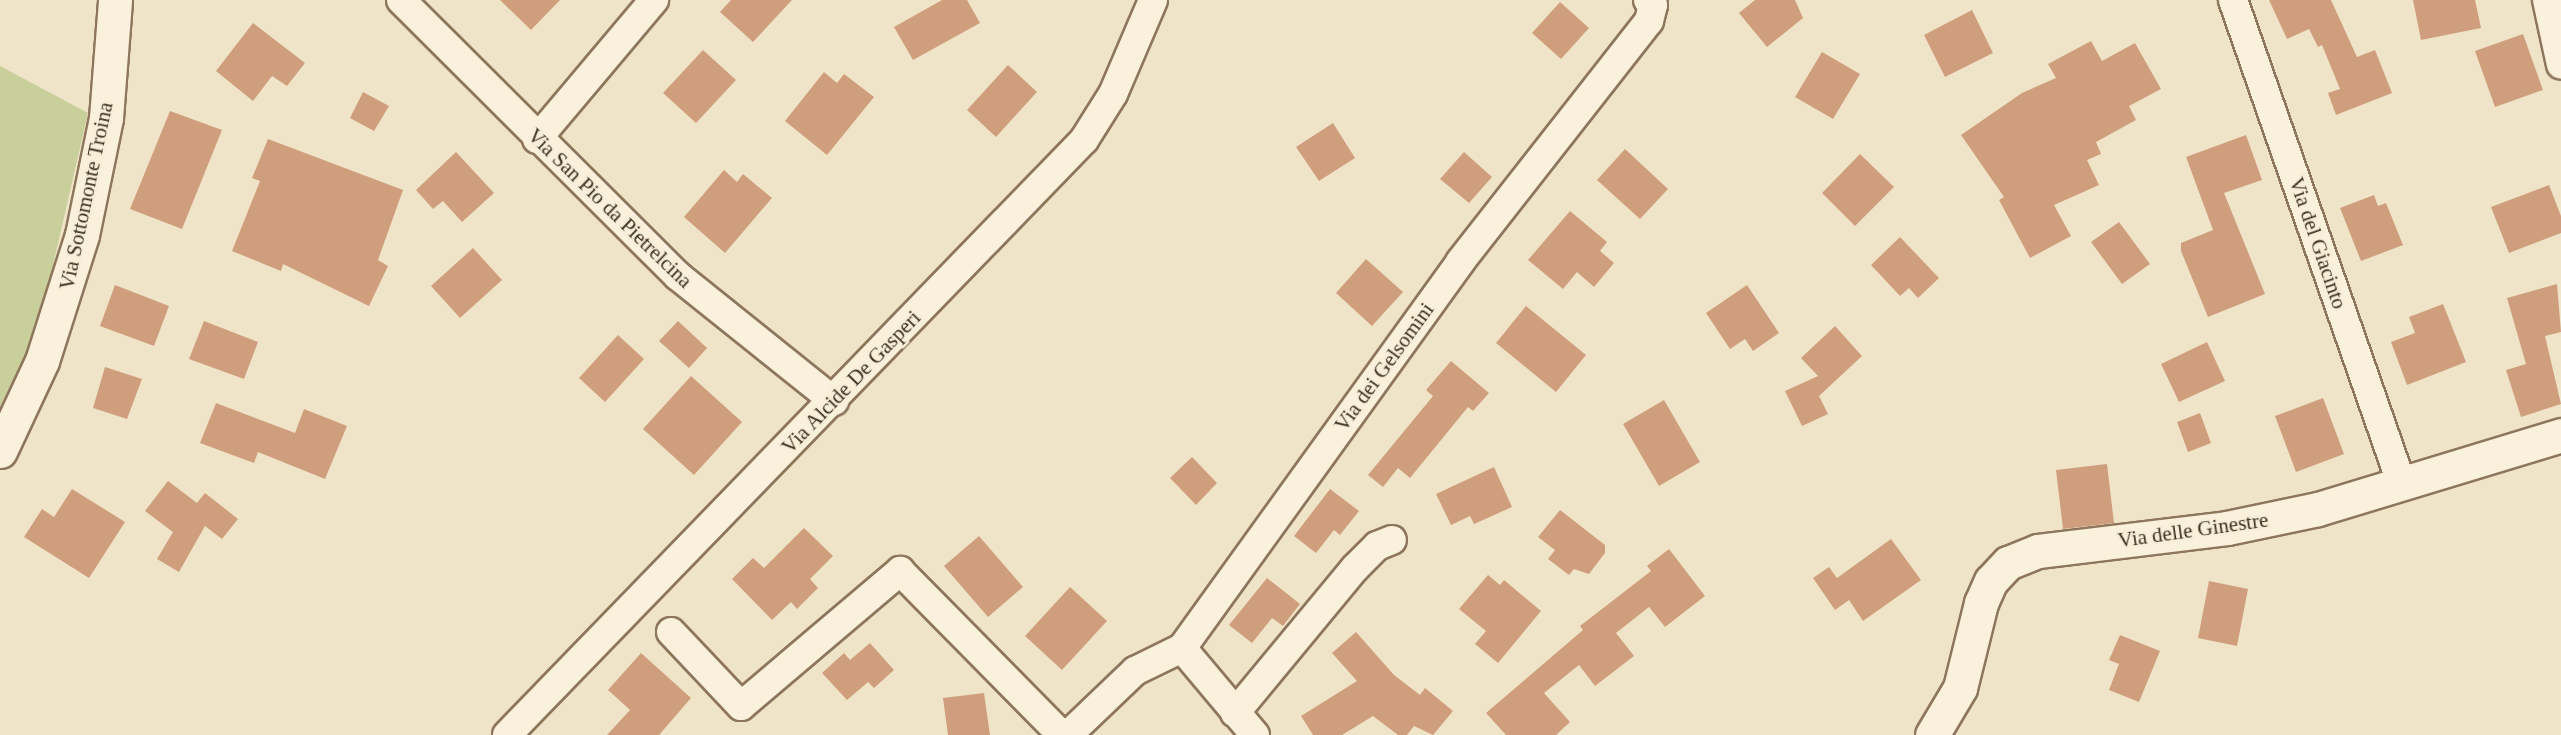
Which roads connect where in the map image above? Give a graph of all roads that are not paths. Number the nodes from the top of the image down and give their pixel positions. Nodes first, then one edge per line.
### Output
1 (115, 0) edge
2 (401, 0) edge
3 (654, 0) edge
4 (1153, 0) edge
5 (2233, 0) edge
6 (2547, 0) edge
7 (1656, 2) edge
8 (2561, 65) edge
9 (537, 139) junction
10 (834, 401) junction
11 (2561, 435) edge
12 (0, 451) edge
13 (2402, 485) junction
14 (1392, 540) dead end
15 (671, 632) dead end
16 (1182, 648) junction
17 (1235, 713) junction
18 (507, 735) edge
19 (1062, 735) edge
20 (1068, 735) edge
21 (1255, 735) edge
22 (1932, 735) edge

1 - 12 street, Via Sottomonte Troina
2 - 9 street, Via San Pio da Pietrelcina
3 - 9 street
4 - 10 street, Via Alcide De Gasperi
5 - 13 street, Via del Giacinto
6 - 8 street
7 - 16 street, Via dei Gelsomini
9 - 10 street, Via San Pio da Pietrelcina
10 - 18 street, Via Alcide De Gasperi
11 - 13 street, Via delle Ginestre
13 - 22 street, Via delle Ginestre
14 - 17 street
15 - 19 street
16 - 17 street
16 - 20 street
17 - 21 street

